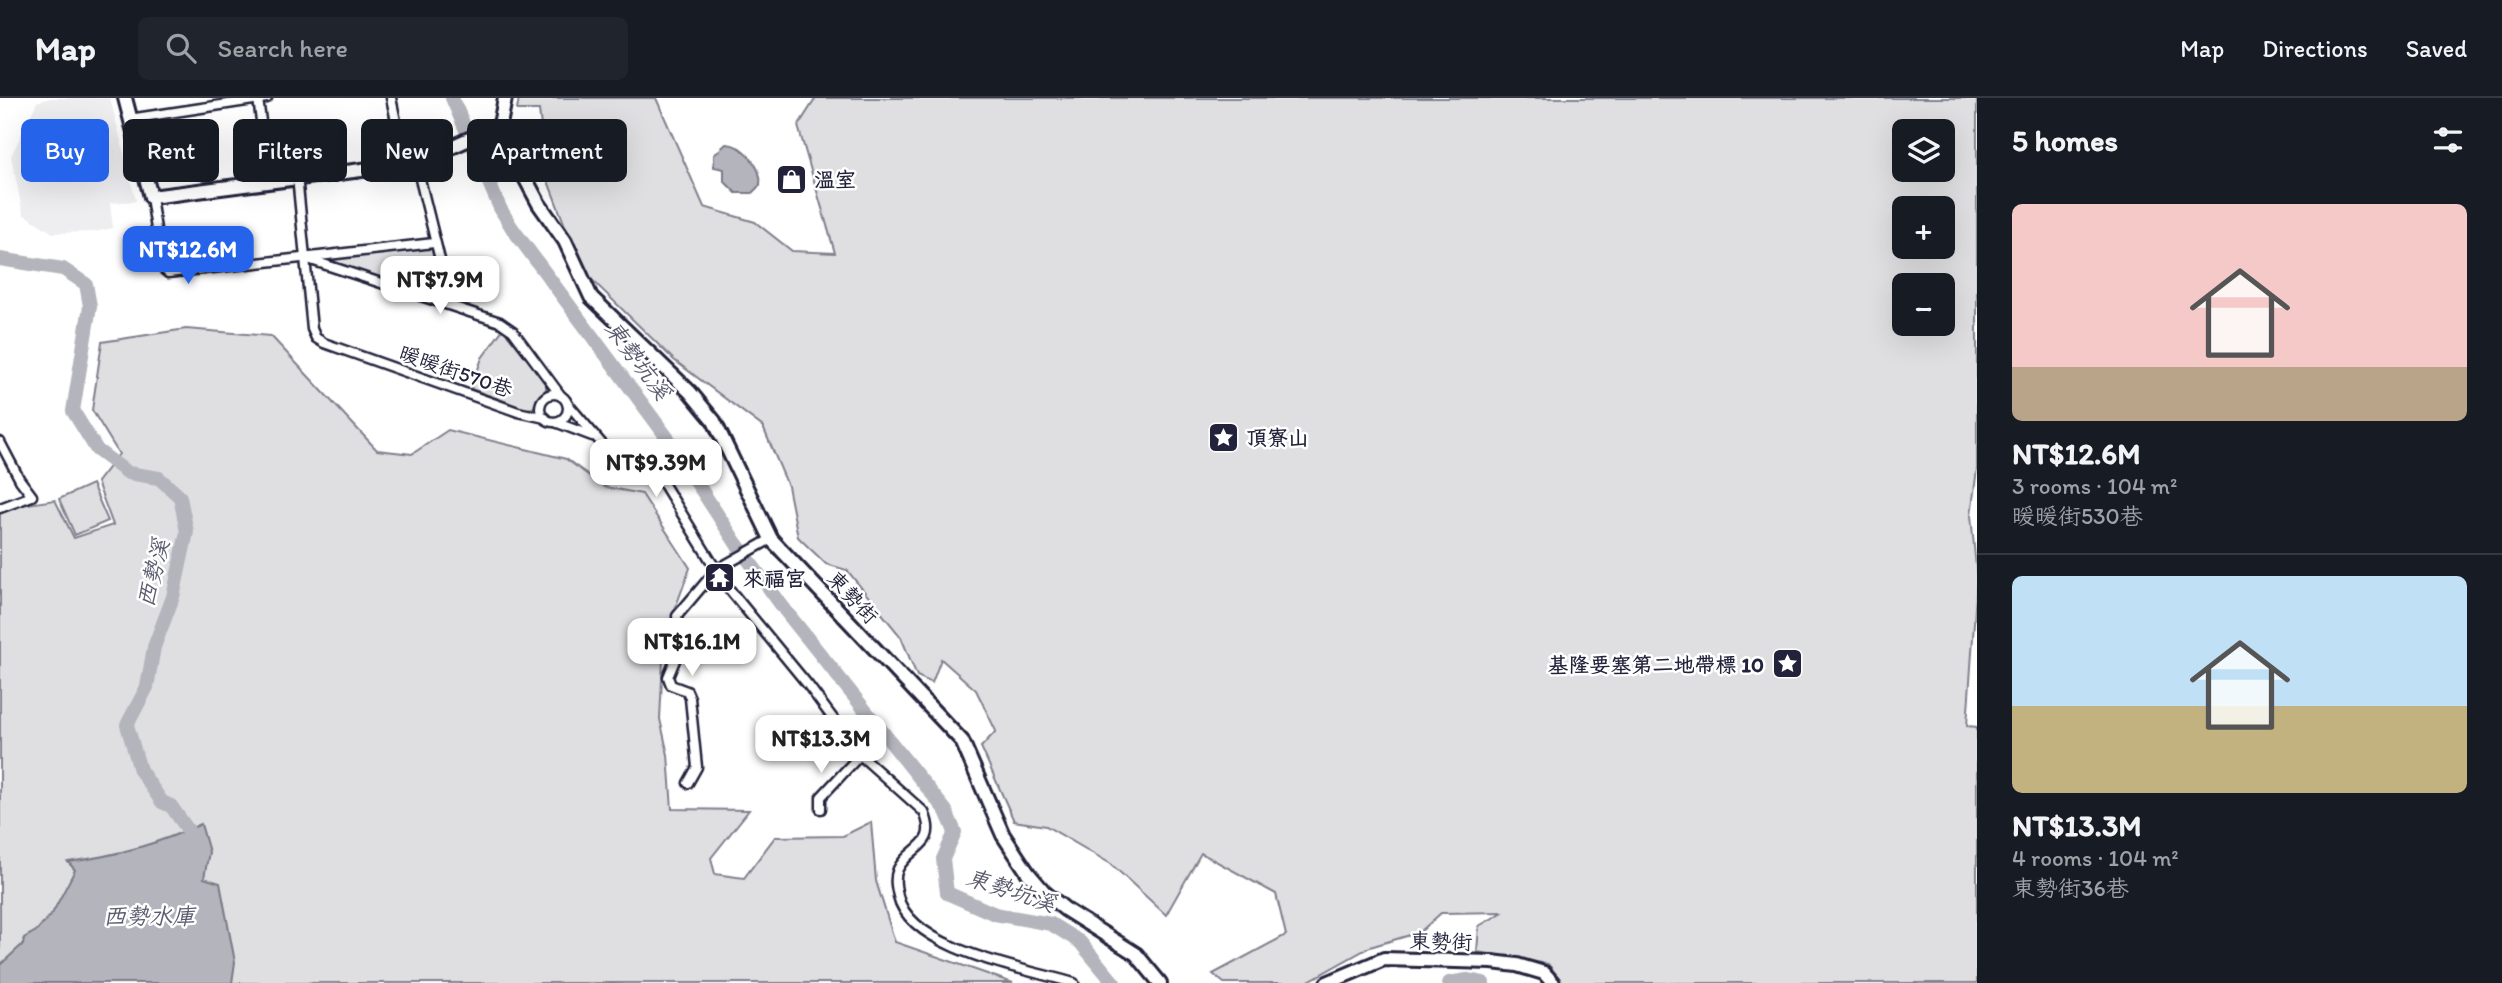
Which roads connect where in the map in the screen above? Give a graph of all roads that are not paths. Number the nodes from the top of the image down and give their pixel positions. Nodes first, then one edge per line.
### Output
1 (125, 98) edge
2 (208, 98) edge
3 (391, 98) edge
4 (505, 98) edge
5 (262, 99) edge
6 (211, 107) junction
7 (129, 119) joint
8 (264, 119) edge
9 (397, 119) edge
10 (498, 119) edge
11 (147, 182) edge
12 (255, 182) edge
13 (298, 182) edge
14 (416, 182) edge
15 (527, 182) edge
16 (151, 197) junction
17 (434, 243) junction
18 (305, 258) junction
19 (451, 304) junction
20 (564, 399) junction
21 (549, 420) junction
22 (595, 437) junction
23 (0, 442) edge
24 (0, 508) edge
25 (767, 542) junction
26 (721, 568) junction
27 (860, 755) junction
28 (688, 783) dead end
29 (821, 809) dead end
30 (1074, 983) edge
31 (1160, 983) edge
32 (1327, 983) edge
33 (1553, 983) edge

1 - 7 main road
2 - 6 street
3 - 9 street
4 - 10 main road
5 - 6 street
5 - 8 street
6 - 7 street
11 - 16 main road
12 - 16 main road
13 - 18 street, 暖暖街570巷
14 - 17 street
15 - 25 main road, 東勢街
16 - 18 street
17 - 18 street
17 - 19 street
18 - 19 street
18 - 21 street, 暖暖街570巷
19 - 20 street
20 - 21 street
20 - 21 street
20 - 22 street
21 - 22 street
22 - 26 street
23 - 24 street
25 - 26 street
25 - 31 main road, 東勢街
26 - 27 street
26 - 28 street
27 - 29 street
27 - 30 street
32 - 33 main road, 東勢街

